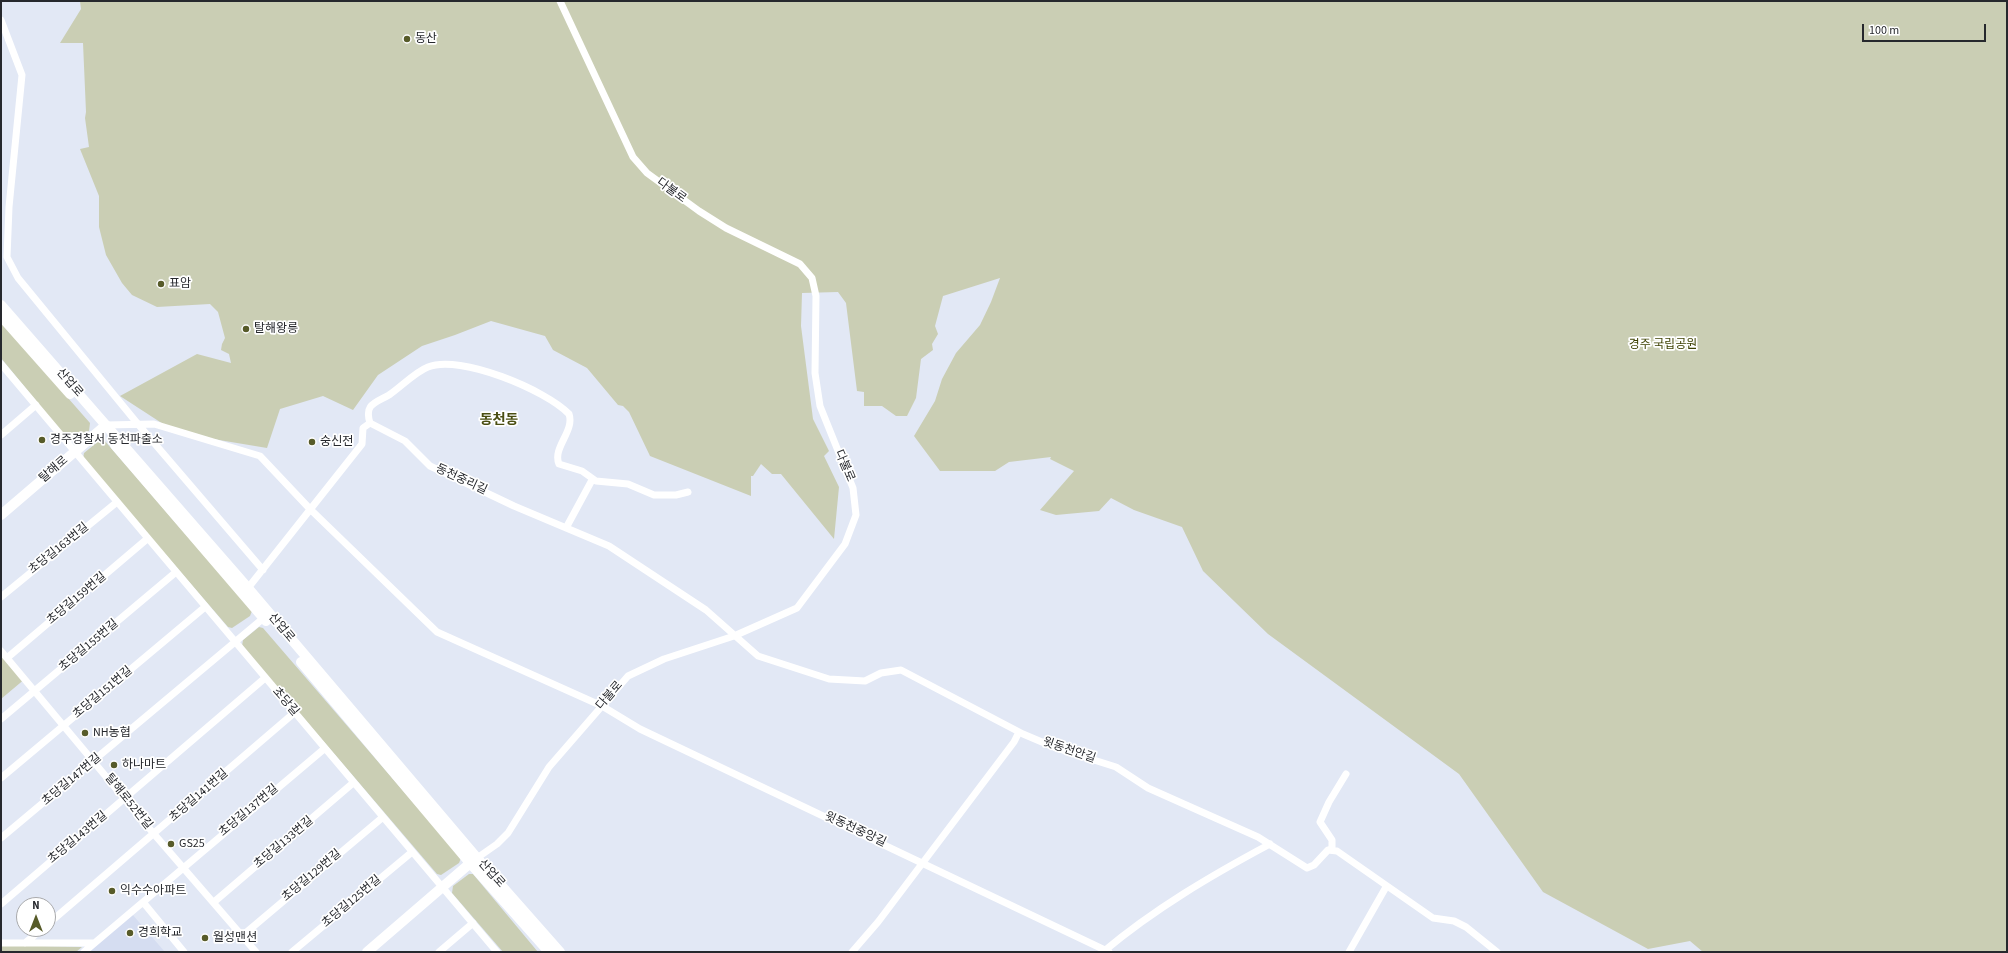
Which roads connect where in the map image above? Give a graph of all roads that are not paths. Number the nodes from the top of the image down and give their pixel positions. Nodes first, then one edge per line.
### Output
1 (560, 1) edge
2 (1, 20) edge
3 (1, 305) edge
4 (1, 316) edge
5 (1, 364) edge
6 (36, 404) junction
7 (136, 423) junction
8 (370, 423) junction
9 (104, 427) junction
10 (1, 434) edge
11 (75, 452) junction
12 (592, 480) junction
13 (688, 492) dead end
14 (117, 502) junction
15 (310, 509) junction
16 (1, 515) edge
17 (566, 528) junction
18 (148, 539) junction
19 (263, 570) junction
20 (176, 572) junction
21 (248, 588) junction
22 (1, 597) edge
23 (205, 607) junction
24 (266, 616) junction
25 (734, 636) junction
26 (235, 643) junction
27 (1, 651) edge
28 (7, 658) junction
29 (265, 678) junction
30 (35, 692) junction
31 (602, 706) junction
32 (294, 713) junction
33 (1, 719) edge
34 (64, 726) junction
35 (1019, 732) junction
36 (324, 749) junction
37 (94, 762) junction
38 (1346, 774) dead end
39 (1, 778) edge
40 (354, 783) junction
41 (125, 798) junction
42 (383, 817) junction
43 (154, 834) junction
44 (1, 838) edge
45 (1270, 844) junction
46 (1332, 850) junction
47 (412, 852) junction
48 (474, 861) junction
49 (923, 863) junction
50 (183, 867) junction
51 (443, 887) junction
52 (1386, 887) junction
53 (143, 902) junction
54 (214, 902) junction
55 (1, 904) edge
56 (56, 917) edge
57 (473, 923) junction
58 (242, 936) junction
59 (32, 937) edge
60 (1, 942) edge
61 (25, 943) junction
62 (94, 944) junction
63 (84, 952) edge
64 (184, 952) edge
65 (256, 952) edge
66 (292, 952) edge
67 (367, 952) edge
68 (439, 952) edge
69 (497, 952) edge
70 (548, 952) edge
71 (560, 952) edge
72 (852, 952) edge
73 (1105, 952) edge
74 (1349, 952) edge
75 (1496, 952) edge

1 - 25 street, 다불로
2 - 7 street
3 - 9 street, 산업로
4 - 9 street, 산업로
5 - 6 street, 초당길
6 - 10 street
6 - 11 street, 초당길
7 - 9 street, 윗동천중앙길
7 - 15 street, 윗동천중앙길
7 - 19 street
8 - 12 street
8 - 15 street
8 - 17 street, 동천중리길
9 - 11 street, 탈해로
9 - 21 street, 산업로
9 - 24 street, 산업로
11 - 14 street, 초당길
11 - 16 street, 탈해로
12 - 13 street
12 - 17 street
14 - 18 street, 초당길
14 - 22 street, 초당길163번길
15 - 19 street
15 - 31 street, 윗동천중앙길
17 - 25 street, 동천중리길
18 - 20 street, 초당길
18 - 28 street, 초당길159번길
19 - 21 street
20 - 23 street, 초당길
20 - 30 street, 초당길155번길
21 - 24 street, 산업로
23 - 26 street, 초당길
23 - 34 street, 초당길151번길
24 - 26 street, 초당길147번길
24 - 48 street, 산업로
25 - 31 street, 다불로
25 - 35 street, 윗동천안길
26 - 29 street, 초당길
26 - 37 street, 초당길147번길
27 - 28 street, 탈해로52번길
28 - 30 street, 탈해로52번길
29 - 32 street, 초당길
29 - 41 street, 초당길143번길
30 - 33 street, 초당길155번길
30 - 34 street, 탈해로52번길
31 - 48 street, 다불로
31 - 49 street, 윗동천중앙길
32 - 36 street, 초당길
32 - 43 street, 초당길141번길
34 - 37 street, 탈해로52번길
34 - 39 street, 초당길151번길
35 - 45 street, 윗동천안길
35 - 49 street
36 - 40 street, 초당길
36 - 50 street, 초당길137번길
37 - 41 street, 탈해로52번길
37 - 44 street, 초당길147번길
38 - 46 street
40 - 42 street, 초당길
40 - 54 street, 초당길133번길
41 - 43 street, 탈해로52번길
41 - 55 street, 초당길143번길
42 - 47 street, 초당길
42 - 58 street, 초당길129번길
43 - 50 street, 탈해로52번길
43 - 56 street, 초당길141번길
45 - 46 street, 윗동천안길
45 - 73 street
46 - 52 street
47 - 51 street, 초당길
47 - 66 street, 초당길125번길
48 - 51 street
48 - 70 street, 산업로
48 - 71 street, 산업로
49 - 72 street
49 - 73 street, 윗동천중앙길
50 - 53 street, 초당길137번길
50 - 54 street, 탈해로52번길
51 - 57 street, 초당길
51 - 67 street
52 - 74 street
52 - 75 street
53 - 62 street, 초당길137번길
53 - 64 street
54 - 58 street, 탈해로52번길
57 - 68 street
57 - 69 street, 초당길
58 - 65 street, 탈해로52번길
59 - 61 street
60 - 61 street
61 - 62 street
62 - 63 street, 초당길137번길

